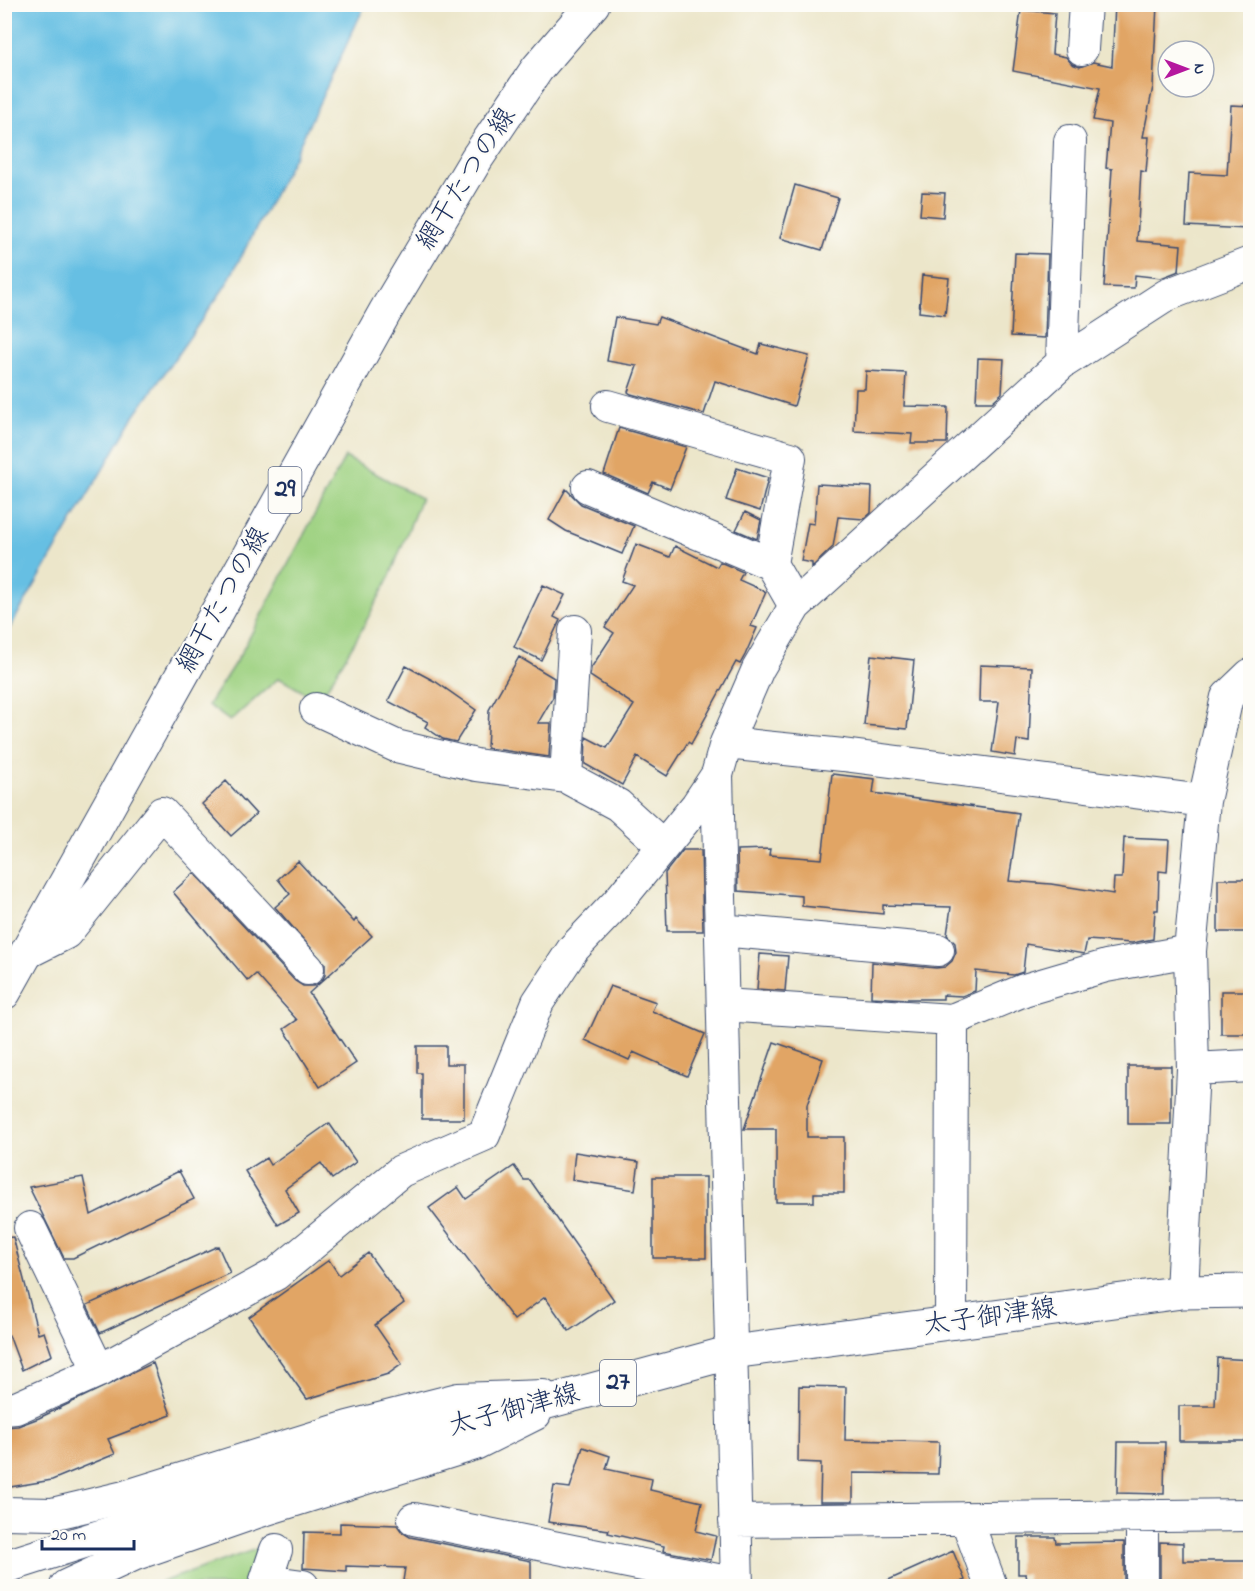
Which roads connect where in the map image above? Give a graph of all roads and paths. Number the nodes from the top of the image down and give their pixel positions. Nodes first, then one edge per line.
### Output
1 (593, 4) edge
2 (1085, 4) edge
3 (1082, 49) dead end
4 (1070, 141) dead end
5 (1251, 264) edge
6 (1062, 363) junction
7 (608, 406) dead end
8 (588, 487) dead end
9 (771, 564) junction
10 (795, 606) junction
11 (575, 631) dead end
12 (1251, 675) edge
13 (316, 709) dead end
14 (726, 743) junction
15 (717, 775) junction
16 (566, 777) junction
17 (1204, 801) junction
18 (662, 846) junction
19 (721, 930) junction
20 (938, 950) dead end
21 (1190, 951) junction
22 (28, 952) junction
23 (308, 969) dead end
24 (4, 993) edge
25 (723, 1005) junction
26 (952, 1020) junction
27 (1251, 1066) edge
28 (1194, 1069) junction
29 (30, 1228) dead end
30 (1251, 1291) edge
31 (1182, 1292) junction
32 (951, 1323) junction
33 (732, 1352) junction
34 (99, 1371) junction
35 (574, 1395) junction
36 (4, 1409) edge
37 (4, 1513) edge
38 (1251, 1515) edge
39 (1142, 1516) junction
40 (966, 1518) junction
41 (414, 1519) dead end
42 (735, 1521) junction
43 (276, 1550) dead end
44 (4, 1568) edge
45 (265, 1584) edge
46 (737, 1585) edge
47 (66, 1587) edge
48 (303, 1587) edge
49 (991, 1587) edge
50 (1142, 1587) edge

1 - 22 main road, 網干たつの線 / 29
2 - 3 street
4 - 6 street
5 - 6 street
6 - 10 street
7 - 9 street
8 - 9 street
9 - 10 street
10 - 14 street
11 - 16 street
12 - 17 street
13 - 16 street
14 - 15 street
14 - 17 street
15 - 18 street
15 - 19 street
16 - 18 street
17 - 21 street
18 - 34 street
19 - 20 street
19 - 25 street
21 - 26 street
21 - 28 street
22 - 23 street
22 - 24 main road, 網干たつの線 / 29
25 - 26 street
25 - 33 street
26 - 32 street
27 - 28 street
28 - 31 street
29 - 34 street
30 - 31 main road, 太子御津線 / 27
31 - 32 main road, 太子御津線 / 27
32 - 33 main road, 太子御津線 / 27
33 - 35 main road, 太子御津線 / 27
33 - 42 street
34 - 36 street
35 - 37 street
35 - 44 main road, 太子御津線 / 27
35 - 47 street
38 - 39 street
39 - 40 street
39 - 50 street
40 - 42 street
40 - 49 street
41 - 46 street
42 - 46 street
43 - 45 street
45 - 48 street

